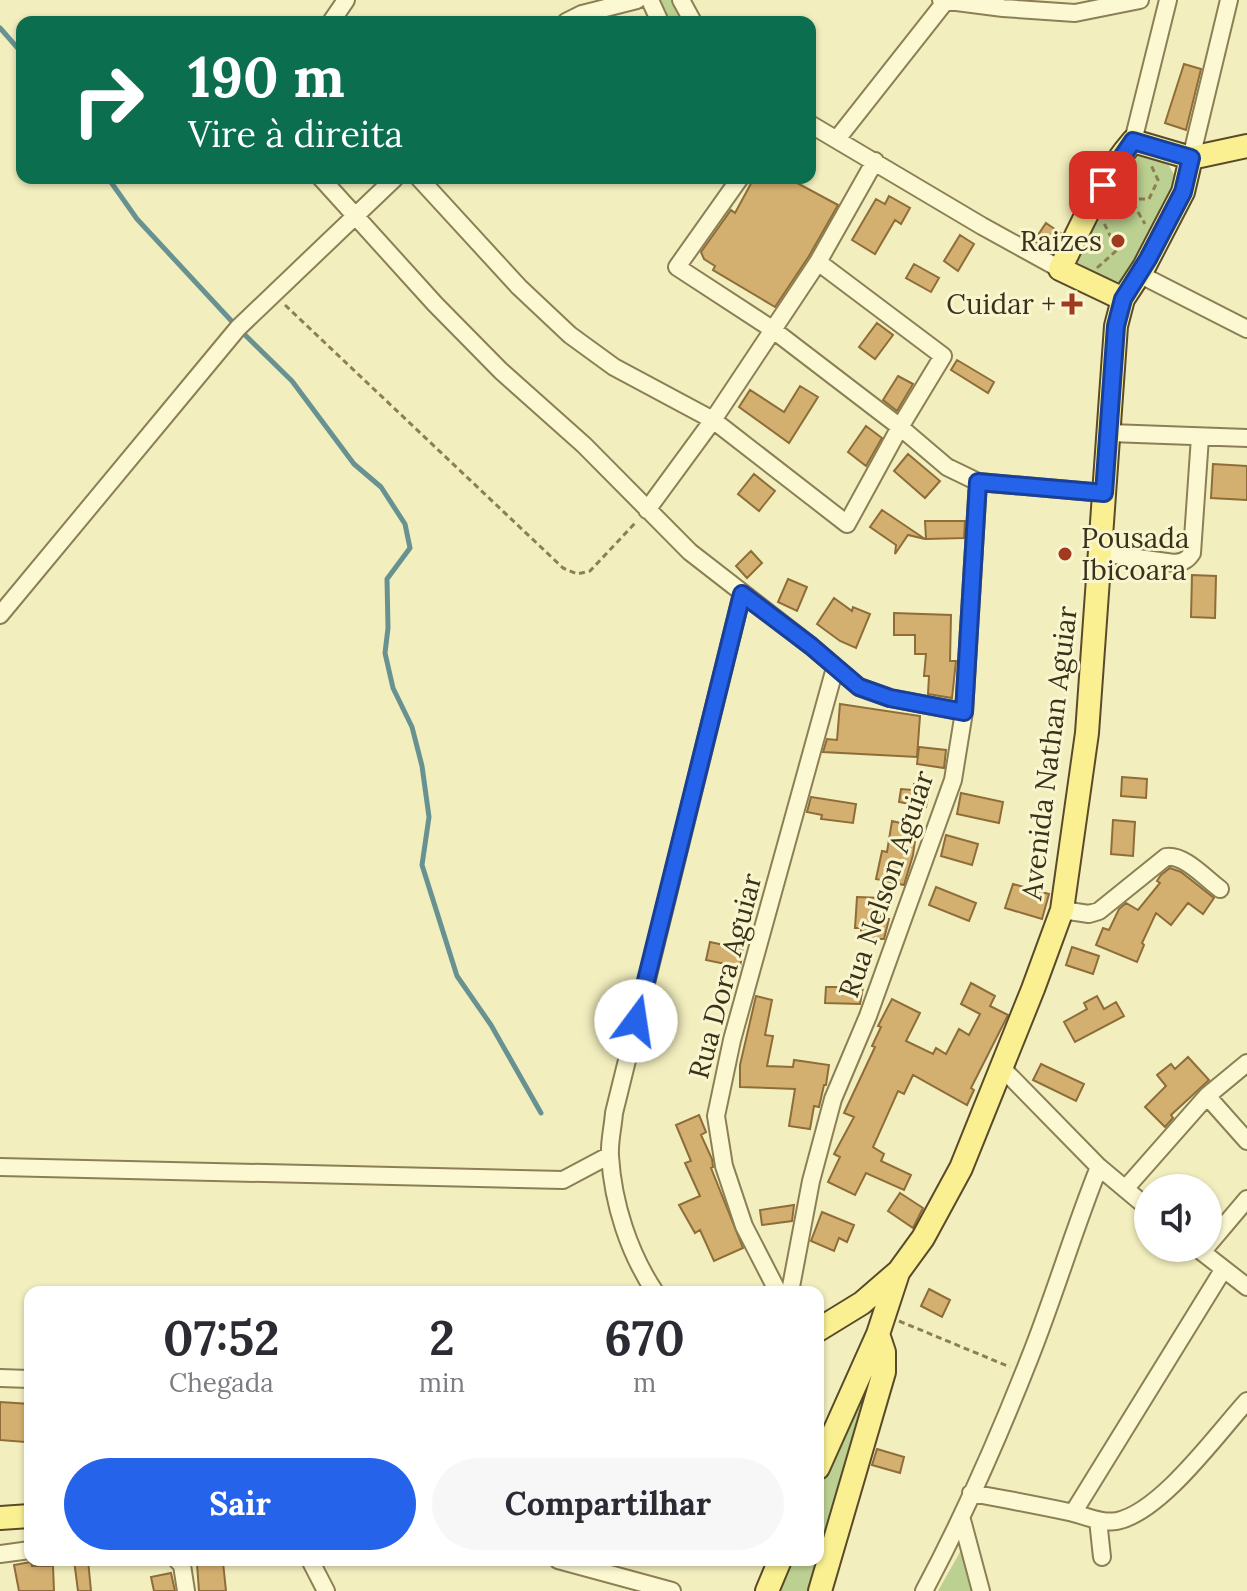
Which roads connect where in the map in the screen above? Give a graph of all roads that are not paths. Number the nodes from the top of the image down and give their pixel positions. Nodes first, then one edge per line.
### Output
1 (637, 0) edge
2 (1140, 0) edge
3 (1168, 0) edge
4 (1229, 0) edge
5 (943, 1) edge
6 (578, 16) edge
7 (816, 127) edge
8 (837, 139) junction
9 (1133, 141) junction
10 (1247, 146) edge
11 (1191, 158) junction
12 (875, 161) junction
13 (327, 184) edge
14 (389, 184) edge
15 (425, 184) edge
16 (736, 184) edge
17 (355, 215) junction
18 (818, 262) junction
19 (1060, 269) junction
20 (1139, 274) junction
21 (1123, 299) junction
22 (772, 329) junction
23 (1247, 329) edge
24 (713, 420) junction
25 (900, 427) junction
26 (1110, 433) junction
27 (1200, 437) junction
28 (1247, 438) edge
29 (978, 482) junction
30 (1104, 493) junction
31 (647, 510) junction
32 (1101, 553) junction
33 (742, 594) junction
34 (0, 615) edge
35 (835, 668) junction
36 (964, 712) junction
37 (1220, 889) dead end
38 (1062, 910) junction
39 (1247, 1063) edge
40 (1002, 1068) junction
41 (1207, 1096) junction
42 (1247, 1141) edge
43 (610, 1155) junction
44 (0, 1167) edge
45 (1099, 1167) junction
46 (1125, 1189) junction
47 (1134, 1196) edge
48 (1247, 1199) edge
49 (1222, 1227) edge
50 (1216, 1262) edge
51 (1223, 1270) junction
52 (899, 1271) junction
53 (651, 1286) edge
54 (775, 1286) edge
55 (791, 1286) edge
56 (1247, 1287) edge
57 (881, 1325) junction
58 (824, 1326) edge
59 (0, 1378) edge
60 (24, 1379) edge
61 (1247, 1401) edge
62 (824, 1454) edge
63 (971, 1493) junction
64 (1073, 1513) junction
65 (24, 1516) edge
66 (0, 1518) edge
67 (962, 1520) junction
68 (1098, 1520) junction
69 (24, 1551) edge
70 (0, 1554) edge
71 (1102, 1557) dead end
72 (182, 1566) edge
73 (313, 1566) edge
74 (777, 1566) edge
75 (614, 1567) edge
76 (186, 1591) edge
77 (326, 1591) edge
78 (672, 1591) edge
79 (767, 1591) edge
80 (820, 1591) edge
81 (924, 1591) edge
82 (981, 1591) edge

1 - 6 street
2 - 5 street
3 - 9 street
4 - 11 street
5 - 8 street
7 - 8 street
8 - 12 street
9 - 11 main road
9 - 19 main road
10 - 11 main road
11 - 20 main road
12 - 18 street
12 - 19 street
13 - 17 street
14 - 17 street
15 - 24 street
16 - 22 street
17 - 31 street
17 - 34 street
18 - 22 street
18 - 25 street
19 - 21 main road
20 - 21 main road
20 - 23 street
21 - 26 main road, Avenida Nathan Aguiar
22 - 24 street
22 - 25 street
24 - 25 street
24 - 31 street
25 - 29 street
26 - 27 street
26 - 30 main road, Avenida Nathan Aguiar
27 - 28 street
27 - 32 street
29 - 30 street
29 - 36 street, Rua Nelson Aguiar
30 - 32 main road, Avenida Nathan Aguiar
31 - 33 street
32 - 38 main road, Avenida Nathan Aguiar
33 - 35 street
33 - 43 street
35 - 36 street
35 - 54 street, Rua Dora Aguiar
36 - 55 street, Rua Nelson Aguiar
37 - 38 street
38 - 40 main road, Avenida Nathan Aguiar
39 - 41 street
40 - 45 street
40 - 52 main road, Avenida Nathan Aguiar
41 - 42 street
41 - 46 street
43 - 44 street
43 - 53 street
45 - 46 street
45 - 63 street
46 - 47 street
48 - 49 street
50 - 51 street
51 - 56 street
51 - 64 street
52 - 57 main road
52 - 58 main road, Avenida Nathan Aguiar
57 - 62 main road
57 - 80 main road
59 - 60 street
61 - 68 street
63 - 64 street
63 - 67 street
64 - 68 street
65 - 66 main road
67 - 81 street
67 - 82 street
68 - 71 street
69 - 70 street
72 - 76 street
73 - 77 street
74 - 79 main road
75 - 78 street

